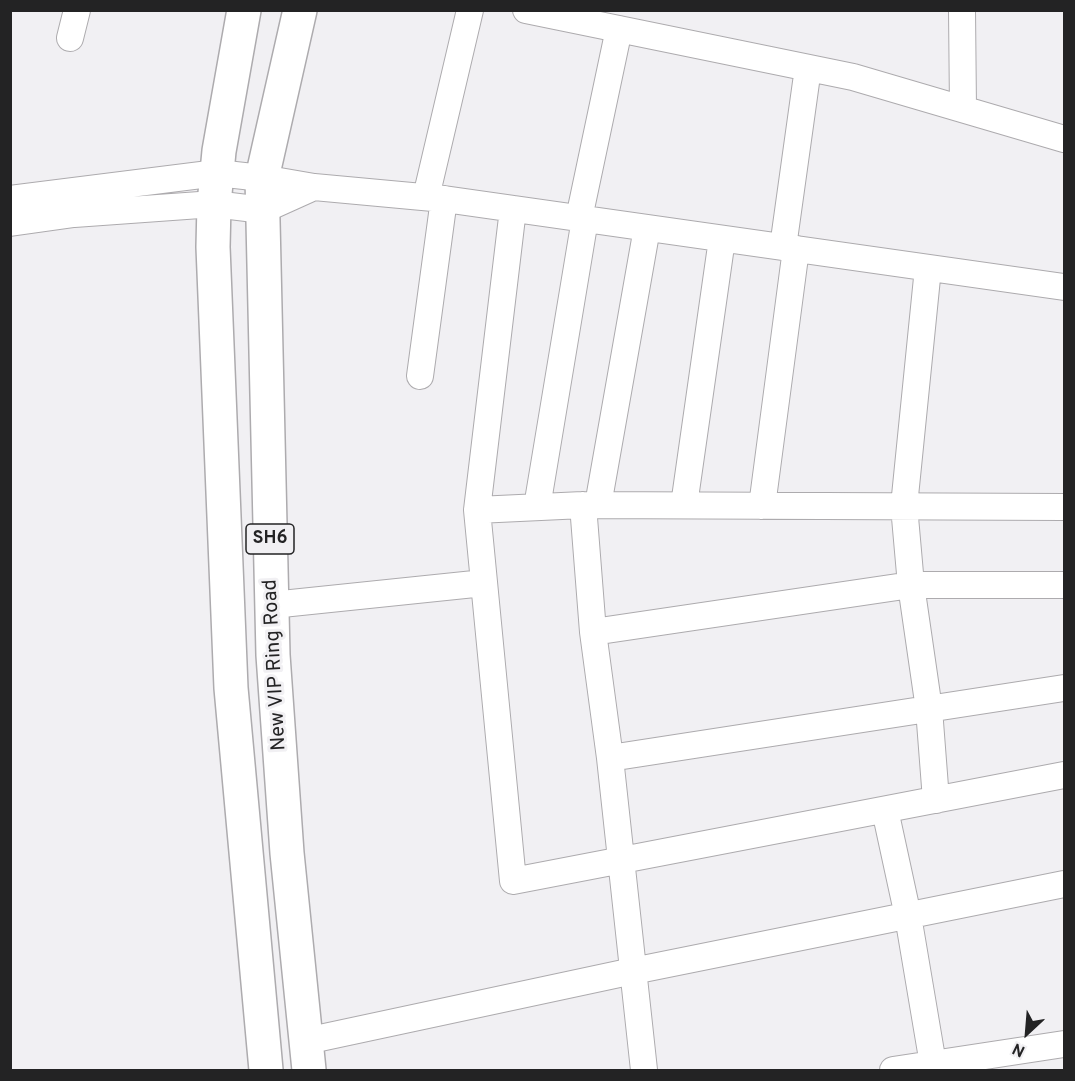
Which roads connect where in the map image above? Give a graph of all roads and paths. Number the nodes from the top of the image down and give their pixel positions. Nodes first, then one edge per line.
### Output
1 (77, 10) edge
2 (244, 10) edge
3 (300, 10) edge
4 (470, 10) edge
5 (526, 10) edge
6 (962, 10) edge
7 (619, 30) junction
8 (70, 38) dead end
9 (808, 68) junction
10 (963, 109) junction
11 (1060, 132) edge
12 (262, 178) junction
13 (314, 187) junction
14 (216, 188) junction
15 (435, 198) junction
16 (10, 199) edge
17 (513, 209) junction
18 (263, 210) junction
19 (582, 219) junction
20 (10, 223) edge
21 (647, 228) junction
22 (722, 239) junction
23 (790, 248) junction
24 (928, 268) junction
25 (1065, 287) edge
26 (420, 376) dead end
27 (590, 505) junction
28 (684, 505) junction
29 (762, 506) junction
30 (904, 506) junction
31 (537, 507) junction
32 (1065, 507) edge
33 (477, 510) junction
34 (484, 583) junction
35 (911, 585) junction
36 (1065, 585) edge
37 (272, 605) junction
38 (593, 632) junction
39 (1065, 688) edge
40 (929, 709) junction
41 (610, 758) junction
42 (1065, 775) edge
43 (936, 800) junction
44 (885, 810) junction
45 (621, 861) junction
46 (1065, 884) edge
47 (908, 916) junction
48 (633, 971) junction
49 (1065, 1044) edge
50 (308, 1056) edge
51 (934, 1067) edge
52 (267, 1071) edge
53 (644, 1071) edge
54 (893, 1071) edge

1 - 8 street
2 - 14 main road
3 - 12 main road, New VIP Ring Road / SH6
4 - 15 street
5 - 7 street
6 - 10 street
7 - 9 street
7 - 19 street
9 - 10 street
9 - 23 street
10 - 11 street
12 - 13 street
12 - 14 street
12 - 18 main road, New VIP Ring Road / SH6
13 - 15 street
13 - 18 street
14 - 16 street
14 - 18 street
14 - 20 street
14 - 52 main road
15 - 17 street
15 - 26 street
17 - 19 street
17 - 33 street
18 - 37 main road, New VIP Ring Road / SH6
19 - 21 street
19 - 31 street
21 - 22 street
21 - 27 street
22 - 23 street
22 - 28 street
23 - 24 street
23 - 29 street
24 - 25 street
24 - 30 street
27 - 28 street
27 - 31 street
27 - 38 street
28 - 29 street
29 - 30 street
30 - 32 street
30 - 35 street
31 - 33 street
33 - 34 street
34 - 37 street
34 - 45 street
35 - 36 street
35 - 38 street
35 - 40 street
37 - 50 main road, New VIP Ring Road / SH6
38 - 41 street
39 - 40 street
40 - 41 street
40 - 43 street
41 - 45 street
42 - 43 street
43 - 44 street
44 - 45 street
44 - 47 street
45 - 48 street
46 - 47 street
47 - 48 street
47 - 51 street
48 - 50 street
48 - 53 street
49 - 51 street
51 - 54 street

